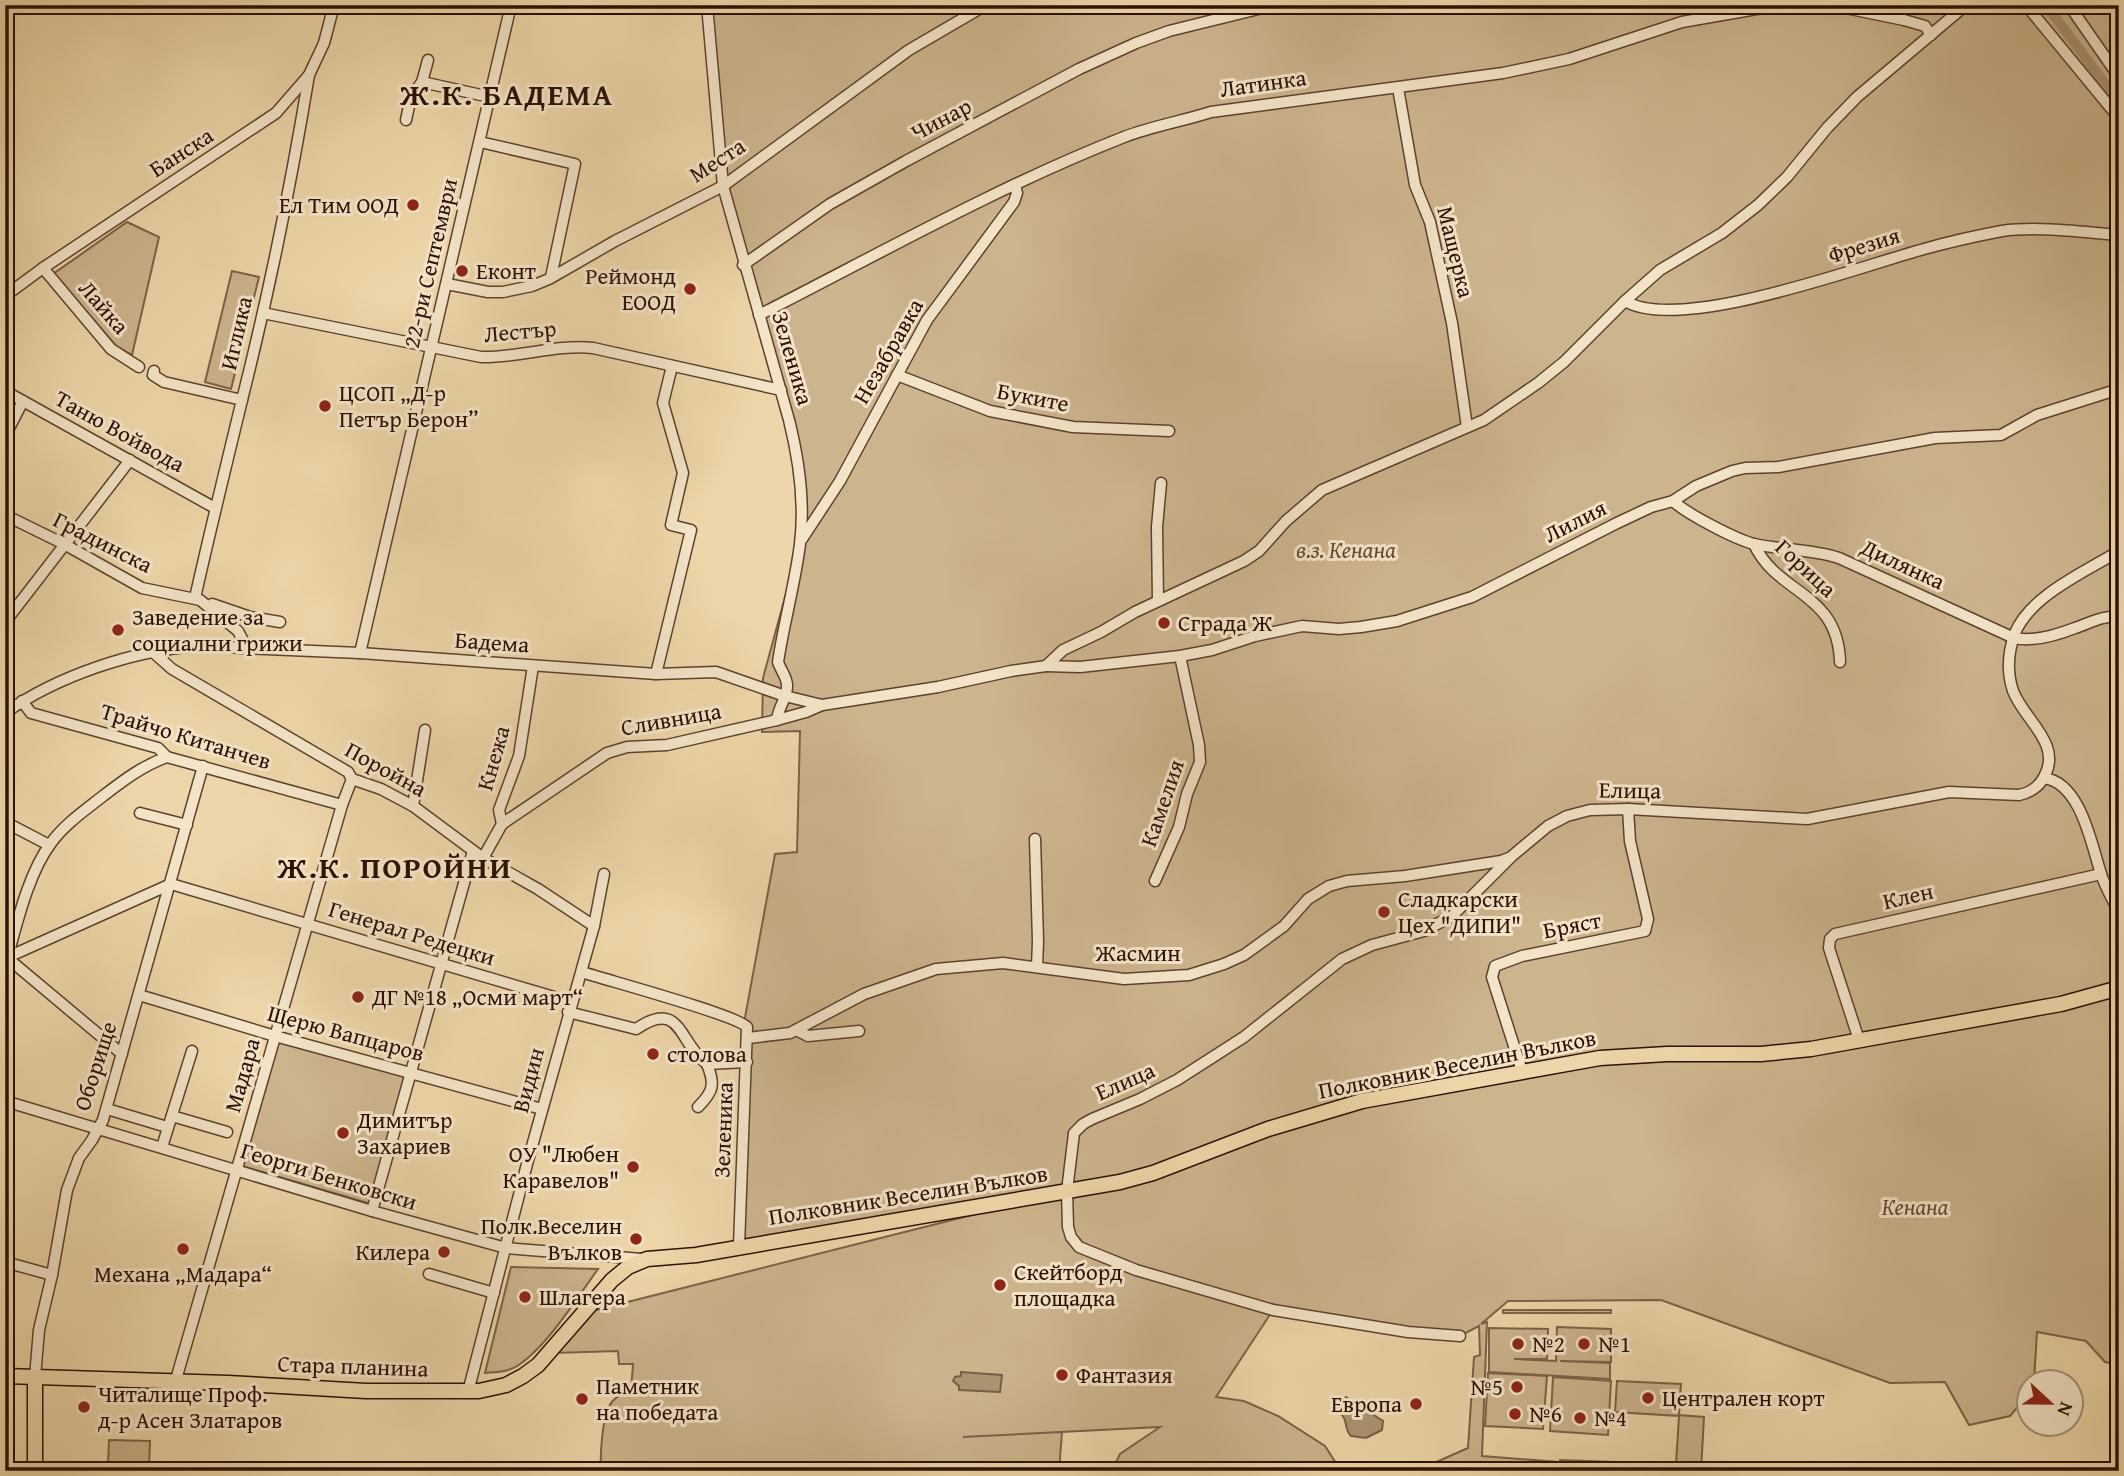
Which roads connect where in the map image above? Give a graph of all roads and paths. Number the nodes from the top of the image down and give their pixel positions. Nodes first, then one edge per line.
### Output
1 (334, 5) edge
2 (511, 5) edge
3 (707, 5) edge
4 (986, 5) edge
5 (1274, 5) edge
6 (1807, 5) edge
7 (1831, 5) edge
8 (1966, 5) edge
9 (2026, 5) edge
10 (2069, 5) edge
11 (1931, 34) junction
12 (428, 60) dead end
13 (309, 75) junction
14 (2119, 77) edge
15 (422, 82) junction
16 (1398, 88) junction
17 (491, 96) junction
18 (2119, 118) edge
19 (406, 120) dead end
20 (480, 142) junction
21 (1015, 185) junction
22 (723, 186) junction
23 (2119, 235) edge
24 (743, 265) junction
25 (43, 268) junction
26 (551, 277) junction
27 (447, 284) junction
28 (5, 296) edge
29 (1625, 301) junction
30 (263, 313) junction
31 (759, 315) junction
32 (432, 348) junction
33 (672, 366) junction
34 (139, 367) dead end
35 (154, 371) dead end
36 (897, 375) junction
37 (2119, 389) edge
38 (781, 390) junction
39 (5, 391) edge
40 (242, 400) junction
41 (23, 401) junction
42 (1467, 427) junction
43 (1168, 431) dead end
44 (5, 436) edge
45 (130, 460) junction
46 (1161, 483) dead end
47 (1673, 501) junction
48 (215, 508) junction
49 (5, 515) edge
50 (800, 542) junction
51 (64, 544) junction
52 (1754, 544) junction
53 (2119, 551) edge
54 (198, 599) junction
55 (1158, 601) junction
56 (2119, 617) edge
57 (5, 622) edge
58 (280, 622) dead end
59 (2014, 638) junction
60 (247, 648) junction
61 (154, 653) junction
62 (360, 653) junction
63 (1180, 656) junction
64 (1840, 662) dead end
65 (533, 666) junction
66 (1046, 666) junction
67 (656, 674) junction
68 (785, 696) junction
69 (22, 701) junction
70 (822, 705) junction
71 (5, 713) edge
72 (777, 720) junction
73 (425, 730) dead end
74 (167, 757) junction
75 (203, 766) junction
76 (2044, 778) junction
77 (352, 779) junction
78 (342, 805) junction
79 (413, 806) junction
80 (1628, 809) junction
81 (140, 813) dead end
82 (5, 822) edge
83 (502, 824) junction
84 (187, 825) junction
85 (1035, 839) dead end
86 (49, 845) junction
87 (473, 851) junction
88 (1513, 856) junction
89 (483, 858) junction
90 (604, 874) dead end
91 (2101, 874) junction
92 (1155, 881) dead end
93 (171, 884) junction
94 (2119, 912) edge
95 (307, 923) junction
96 (594, 926) junction
97 (6, 959) edge
98 (442, 962) junction
99 (1037, 967) junction
100 (582, 972) junction
101 (2119, 988) edge
102 (139, 995) junction
103 (570, 1007) junction
104 (796, 1030) junction
105 (859, 1031) dead end
106 (275, 1036) junction
107 (748, 1038) junction
108 (1859, 1040) junction
109 (192, 1051) dead end
110 (122, 1054) junction
111 (747, 1062) junction
112 (707, 1064) junction
113 (1522, 1071) junction
114 (411, 1072) junction
115 (5, 1101) edge
116 (698, 1107) dead end
117 (107, 1109) junction
118 (542, 1109) junction
119 (172, 1116) junction
120 (167, 1127) junction
121 (97, 1128) junction
122 (227, 1132) dead end
123 (162, 1147) junction
124 (236, 1170) junction
125 (1067, 1191) junction
126 (372, 1211) junction
127 (739, 1246) junction
128 (506, 1248) junction
129 (647, 1259) junction
130 (10, 1264) edge
131 (429, 1274) dead end
132 (52, 1275) junction
133 (493, 1298) junction
134 (1460, 1336) dead end
135 (5, 1376) edge
136 (35, 1377) junction
137 (175, 1383) junction
138 (468, 1392) junction
139 (35, 1471) edge

1 - 13 street, Банска
2 - 17 street, 22-ри Септември
3 - 22 street, Зеленика
4 - 22 street, Места
5 - 24 street, Чинар
6 - 16 street, Латинка
7 - 11 street
8 - 11 street
9 - 18 street
10 - 14 street
11 - 29 street
12 - 15 street
13 - 25 street, Банска
13 - 30 street, Иглика
15 - 17 street
15 - 19 street
16 - 21 street, Латинка
16 - 42 street, Мащерка
17 - 20 street, 22-ри Септември
20 - 26 street
20 - 27 street, 22-ри Септември
21 - 31 street, Латинка
21 - 36 street, Незабравка
22 - 24 street, Зеленика
22 - 26 street, Места
23 - 29 street, Фрезия
24 - 31 street, Зеленика
25 - 28 street, Банска
25 - 34 street, Лайка
26 - 27 street, Места
27 - 32 street, 22-ри Септември
29 - 42 street
30 - 32 street, Лестър
30 - 40 street, Иглика
31 - 38 street, Зеленика
32 - 33 street, Лестър
32 - 62 street, 22-ри Септември
33 - 38 street, Лестър
33 - 67 street
35 - 40 street
36 - 43 street, Буките
36 - 50 street, Незабравка
37 - 47 street, Лилия
38 - 50 street, Зеленика
39 - 41 street, Таню Войвода
40 - 48 street, Иглика
41 - 44 street
41 - 45 street, Таню Войвода
42 - 55 street
45 - 48 street, Таню Войвода
45 - 51 street
46 - 55 street
47 - 52 street, Дилянка
47 - 63 street, Лилия
48 - 54 street, Иглика
49 - 51 street, Градинска
50 - 68 street, Зеленика
51 - 54 street, Градинска
51 - 57 street
52 - 59 street, Дилянка
52 - 64 street, Горица
53 - 59 street
54 - 58 street
54 - 60 street, Градинска
55 - 66 street
56 - 59 street, Дилянка
59 - 76 street
60 - 61 street, Бадема
60 - 62 street, Бадема
61 - 69 street, Бадема
61 - 77 street, Поройна
62 - 65 street, Бадема
63 - 66 street, Лилия
63 - 92 street, Камелия
65 - 67 street, Бадема
65 - 83 street, Кнежа
66 - 70 street, Лилия
67 - 68 street, Бадема
68 - 70 street, Бадема
68 - 72 street, Зеленика
69 - 71 street, Бадема
69 - 74 street, Трайчо Китанчев
70 - 72 street, Сливница
72 - 83 street, Сливница
73 - 79 street
74 - 75 street, Трайчо Китанчев
74 - 86 street
75 - 78 street, Трайчо Китанчев
75 - 84 street, Оборище
76 - 80 street, Елица
76 - 91 street
77 - 78 street, Мадара
77 - 79 street, Поройна
78 - 95 street, Мадара
79 - 87 street, Поройна
80 - 88 street, Елица
80 - 113 street, Бряст
81 - 84 street
82 - 86 street
83 - 89 street, Сливница
84 - 93 street, Оборище
85 - 99 street
86 - 97 street
87 - 89 street, Поройна
87 - 98 street
88 - 99 street, Жасмин
88 - 125 street, Елица
89 - 96 street, Поройна
90 - 96 street, Видин
91 - 94 street
91 - 108 street, Клен
93 - 95 street, Генерал Редецки
93 - 97 street
93 - 102 street, Оборище
95 - 98 street, Генерал Редецки
95 - 106 street, Мадара
96 - 100 street, Видин
97 - 110 street
98 - 103 street, Генерал Редецки
98 - 114 street
99 - 104 street, Жасмин
100 - 103 street, Видин
100 - 107 street
101 - 108 main road, Полковник Веселин Вълков
102 - 106 street, Щерю Вапцаров
102 - 110 street, Оборище
103 - 112 street, Генерал Редецки
103 - 118 street, Видин
104 - 105 street
104 - 107 street, Жасмин
106 - 114 street, Щерю Вапцаров
106 - 124 street, Мадара
107 - 111 street, Зеленика
108 - 113 main road, Полковник Веселин Вълков
109 - 119 street
110 - 117 street, Оборище
111 - 112 street
111 - 127 street, Зеленика
112 - 116 street
113 - 125 main road, Полковник Веселин Вълков
114 - 118 street, Щерю Вапцаров
114 - 126 street
115 - 121 street, Георги Бенковски
117 - 120 street
117 - 121 street, Оборище
118 - 128 street, Видин
119 - 120 street
119 - 122 street
120 - 123 street
121 - 123 street, Георги Бенковски
121 - 132 street, Оборище
123 - 124 street, Георги Бенковски
124 - 126 street, Георги Бенковски
124 - 137 street, Мадара
125 - 127 main road, Полковник Веселин Вълков
125 - 134 street, Елица
126 - 128 street, Георги Бенковски
127 - 129 main road, Полковник Веселин Вълков
128 - 129 street, Георги Бенковски
128 - 133 street, Видин
129 - 138 main road, Стара планина
130 - 132 street
131 - 133 street
132 - 136 street, Оборище
133 - 138 street, Видин
135 - 136 main road, Стара планина
136 - 137 main road, Стара планина
136 - 139 main road
137 - 138 main road, Стара планина

